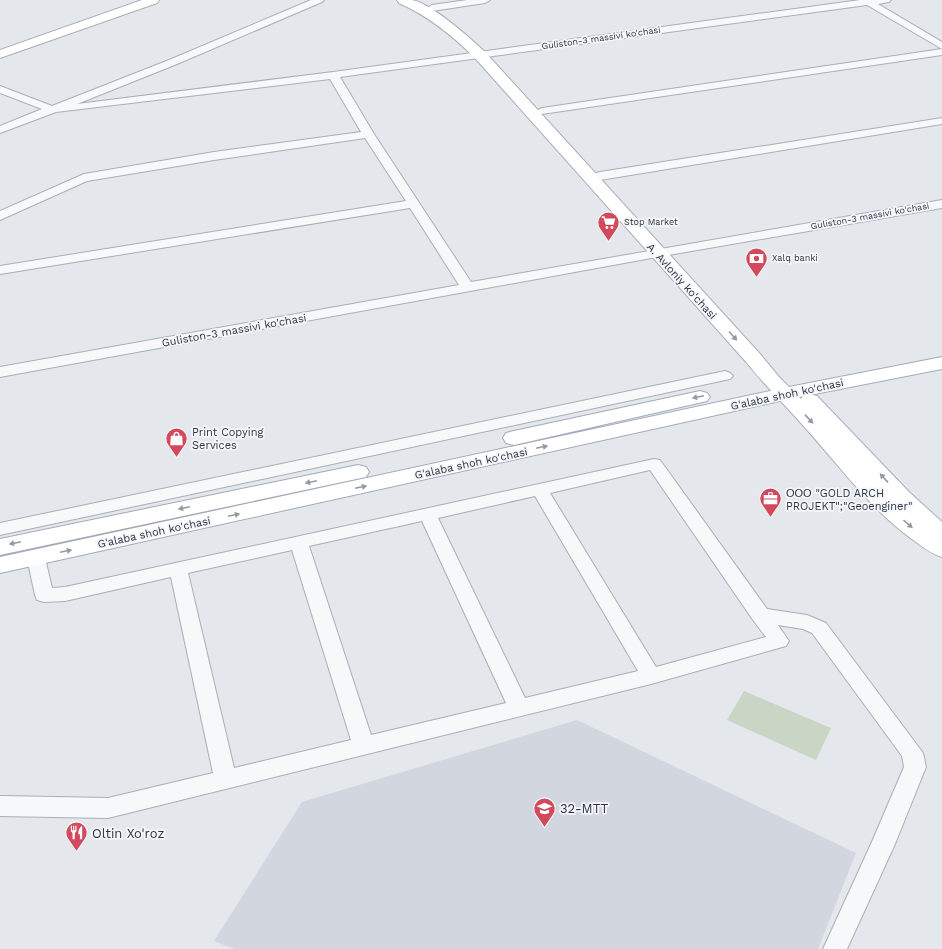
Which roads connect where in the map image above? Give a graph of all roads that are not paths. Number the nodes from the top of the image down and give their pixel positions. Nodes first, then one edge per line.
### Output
1 (139, 0) edge
2 (153, 0) edge
3 (319, 0) edge
4 (403, 0) edge
5 (414, 0) edge
6 (485, 0) edge
7 (886, 0) edge
8 (867, 1) edge
9 (432, 8) junction
10 (942, 46) edge
11 (0, 49) edge
12 (942, 52) edge
13 (0, 54) edge
14 (485, 54) junction
15 (333, 75) junction
16 (0, 89) edge
17 (51, 109) junction
18 (542, 111) junction
19 (942, 121) edge
20 (0, 130) edge
21 (368, 134) junction
22 (600, 176) junction
23 (413, 204) junction
24 (942, 204) edge
25 (0, 216) edge
26 (663, 252) junction
27 (0, 270) edge
28 (468, 288) junction
29 (942, 348) edge
30 (942, 363) edge
31 (0, 372) edge
32 (725, 376) dead end
33 (786, 386) junction
34 (644, 401) junction
35 (539, 489) junction
36 (427, 514) junction
37 (0, 529) edge
38 (942, 534) edge
39 (299, 542) junction
40 (0, 547) edge
41 (942, 549) edge
42 (36, 558) junction
43 (0, 565) edge
44 (178, 569) junction
45 (760, 615) junction
46 (651, 676) junction
47 (519, 708) junction
48 (364, 746) junction
49 (225, 780) junction
50 (0, 806) edge
51 (835, 949) edge

1 - 11 street
2 - 13 street
3 - 17 street, Guliston-3 massivi ko'chasi
4 - 14 street, A. Avloniy ko'chasi
5 - 9 street, A. Avloniy ko'chasi
6 - 9 street
7 - 8 street, Guliston-3 massivi ko'chasi
8 - 10 street
8 - 14 street, Guliston-3 massivi ko'chasi
9 - 14 street, A. Avloniy ko'chasi
12 - 18 street
14 - 15 street, Guliston-3 massivi ko'chasi
14 - 18 street, A. Avloniy ko'chasi
14 - 26 street, A. Avloniy ko'chasi
15 - 17 street, Guliston-3 massivi ko'chasi
15 - 21 street
16 - 17 street
17 - 20 street, Guliston-3 massivi ko'chasi
18 - 22 street, A. Avloniy ko'chasi
19 - 22 street
21 - 23 street
21 - 25 street
22 - 26 street, A. Avloniy ko'chasi
23 - 27 street
23 - 28 street
24 - 26 street, Guliston-3 massivi ko'chasi
26 - 28 street, Guliston-3 massivi ko'chasi
26 - 33 street, A. Avloniy ko'chasi
28 - 31 street, Guliston-3 massivi ko'chasi
29 - 33 street, G'alaba shoh ko'chasi
30 - 33 street, G'alaba shoh ko'chasi
32 - 34 street
33 -> 34 street, G'alaba shoh ko'chasi
38 -> 33 street, A. Avloniy ko'chasi
33 -> 41 street, A. Avloniy ko'chasi
42 -> 33 street, G'alaba shoh ko'chasi
34 - 37 street
34 -> 40 street, G'alaba shoh ko'chasi
35 - 36 street
35 - 45 street
35 - 46 street
36 - 39 street
36 - 47 street
39 - 44 street
39 - 48 street
42 - 43 street, G'alaba shoh ko'chasi
42 - 44 street
44 - 49 street
45 - 46 street
45 - 51 street
46 - 47 street
47 - 48 street
48 - 49 street
49 - 50 street

